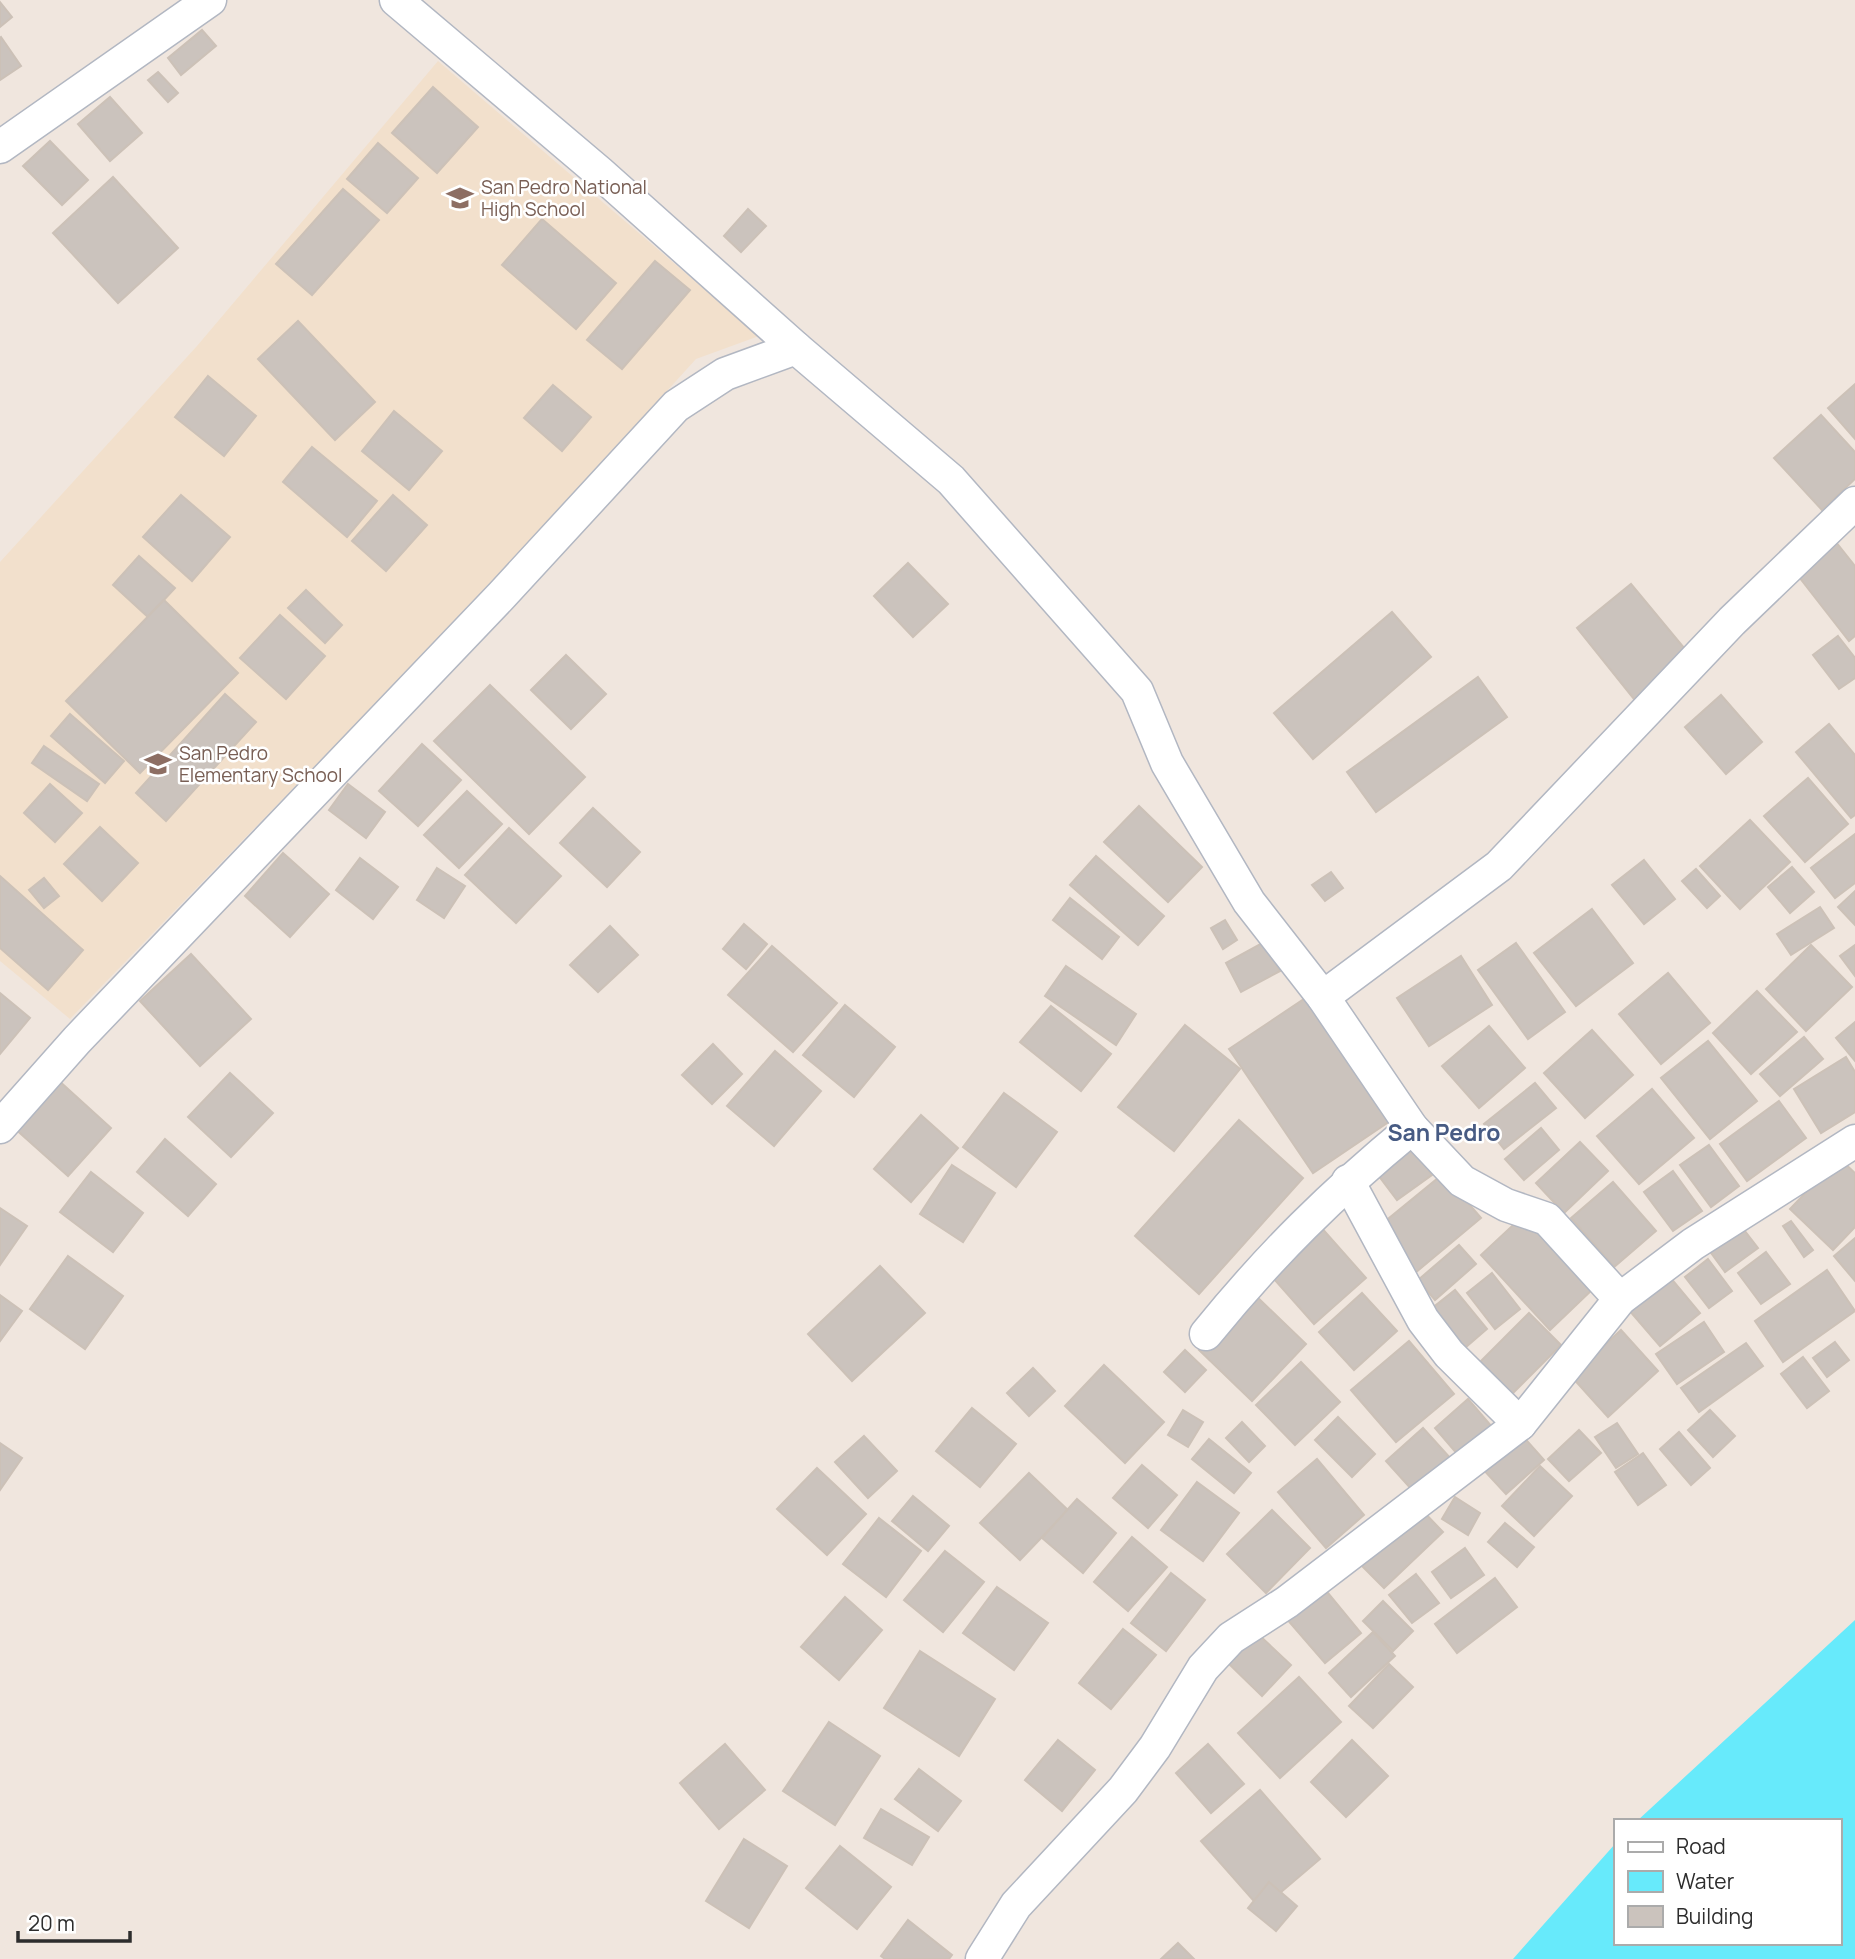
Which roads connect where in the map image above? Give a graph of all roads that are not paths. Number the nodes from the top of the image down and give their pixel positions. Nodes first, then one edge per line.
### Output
1 (210, 0) edge
2 (396, 0) edge
3 (0, 147) edge
4 (796, 348) junction
5 (1855, 503) edge
6 (1323, 997) junction
7 (0, 1127) edge
8 (1412, 1128) junction
9 (1855, 1140) edge
10 (1348, 1181) junction
11 (1620, 1300) junction
12 (1206, 1334) dead end
13 (1520, 1424) junction
14 (982, 1959) edge

1 - 3 street
2 - 4 street
4 - 6 street
4 - 7 street
5 - 6 street
6 - 8 street
8 - 10 street
8 - 11 street
9 - 11 street
10 - 12 street
10 - 13 street
11 - 13 street
13 - 14 street

